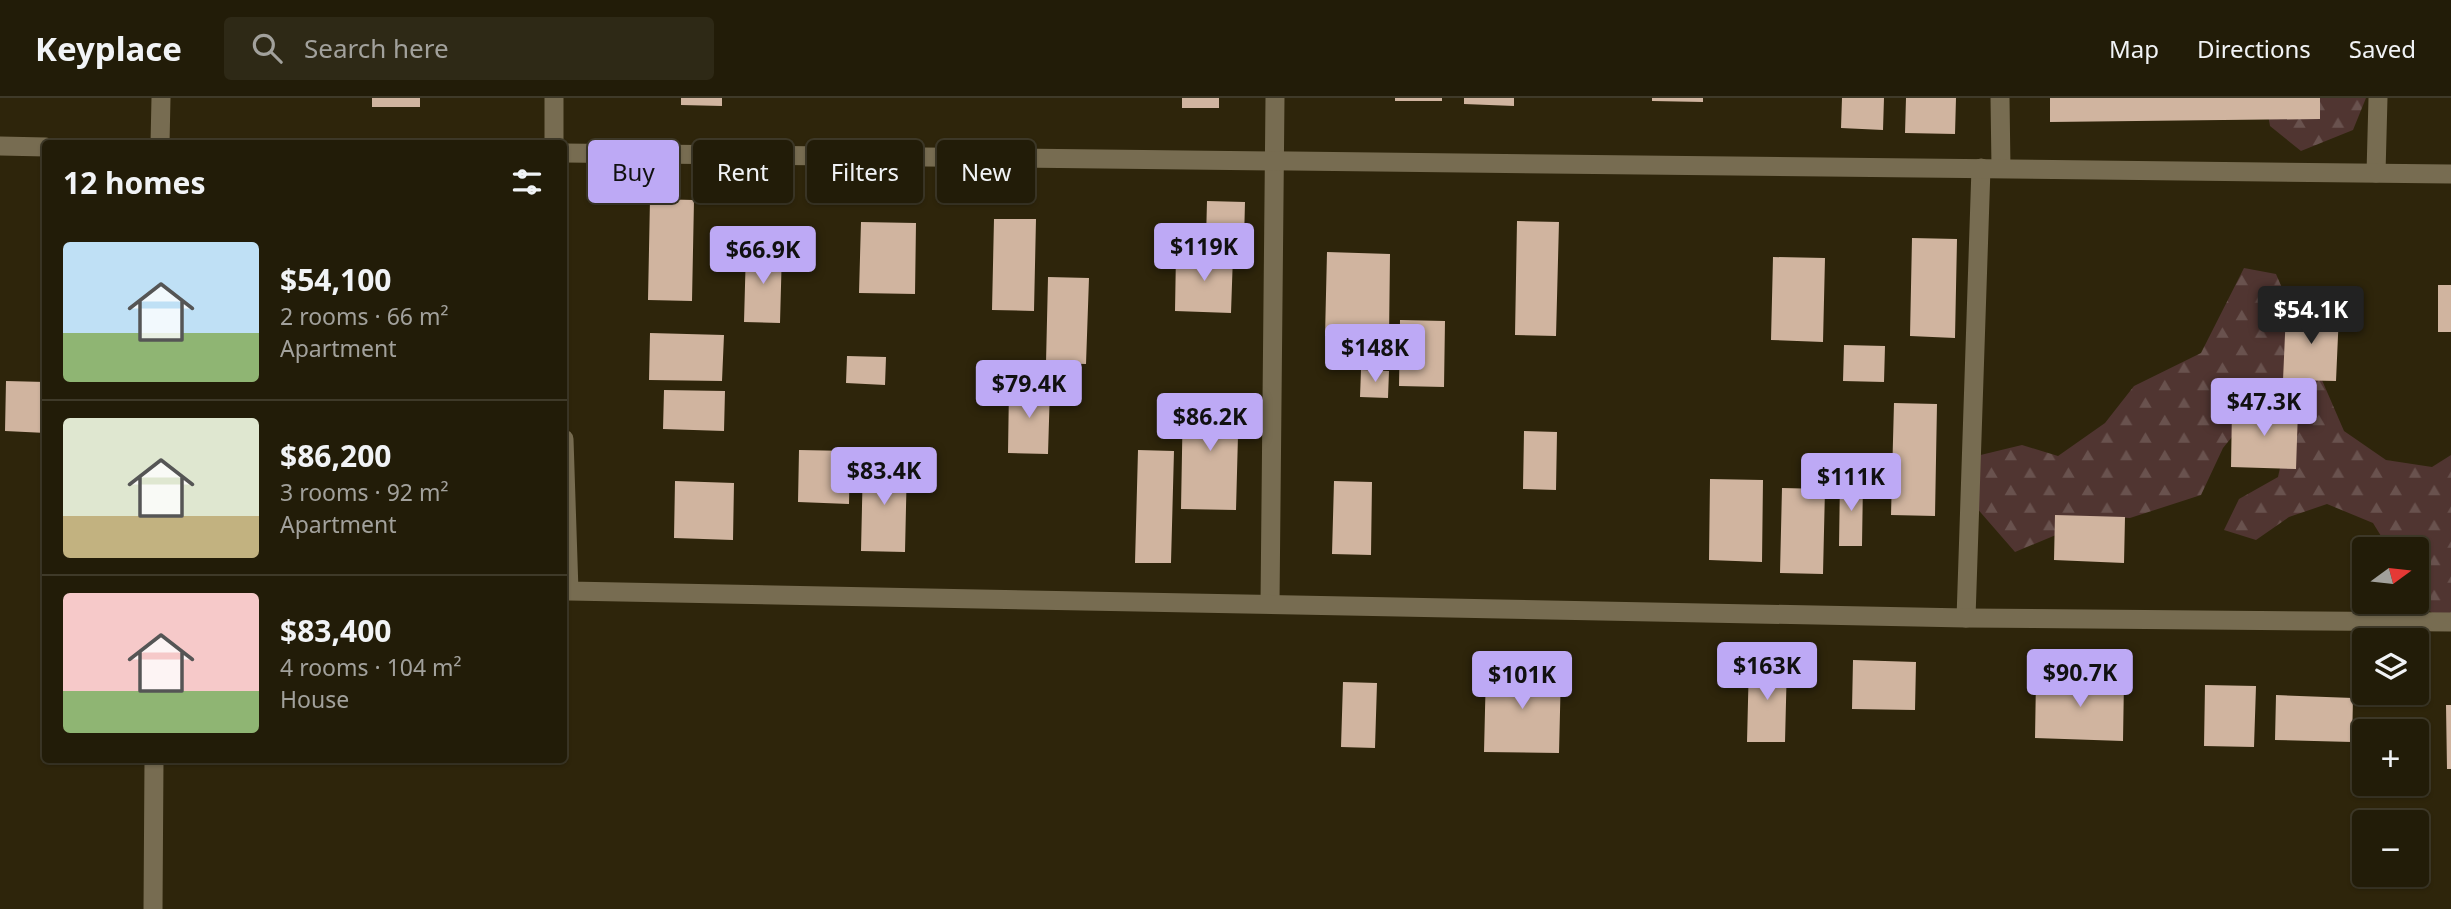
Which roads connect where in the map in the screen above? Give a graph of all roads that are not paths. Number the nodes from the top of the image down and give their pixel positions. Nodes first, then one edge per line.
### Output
1 (161, 98) edge
2 (554, 98) edge
3 (1275, 98) edge
4 (2000, 98) edge
5 (2378, 98) edge
6 (160, 140) edge
7 (554, 140) edge
8 (0, 146) edge
9 (42, 147) edge
10 (567, 153) edge
11 (1274, 161) junction
12 (1981, 169) junction
13 (2001, 169) junction
14 (2376, 173) junction
15 (2451, 174) edge
16 (567, 530) edge
17 (1270, 604) junction
18 (1966, 618) junction
19 (2451, 622) edge
20 (154, 763) edge
21 (153, 909) edge

1 - 6 street
2 - 7 street
3 - 11 street
4 - 13 street
5 - 14 street
8 - 9 street
10 - 11 street
11 - 12 street
11 - 17 street
12 - 13 street
12 - 18 street
13 - 14 street
14 - 15 street
16 - 17 street
17 - 18 street
18 - 19 street
20 - 21 street

